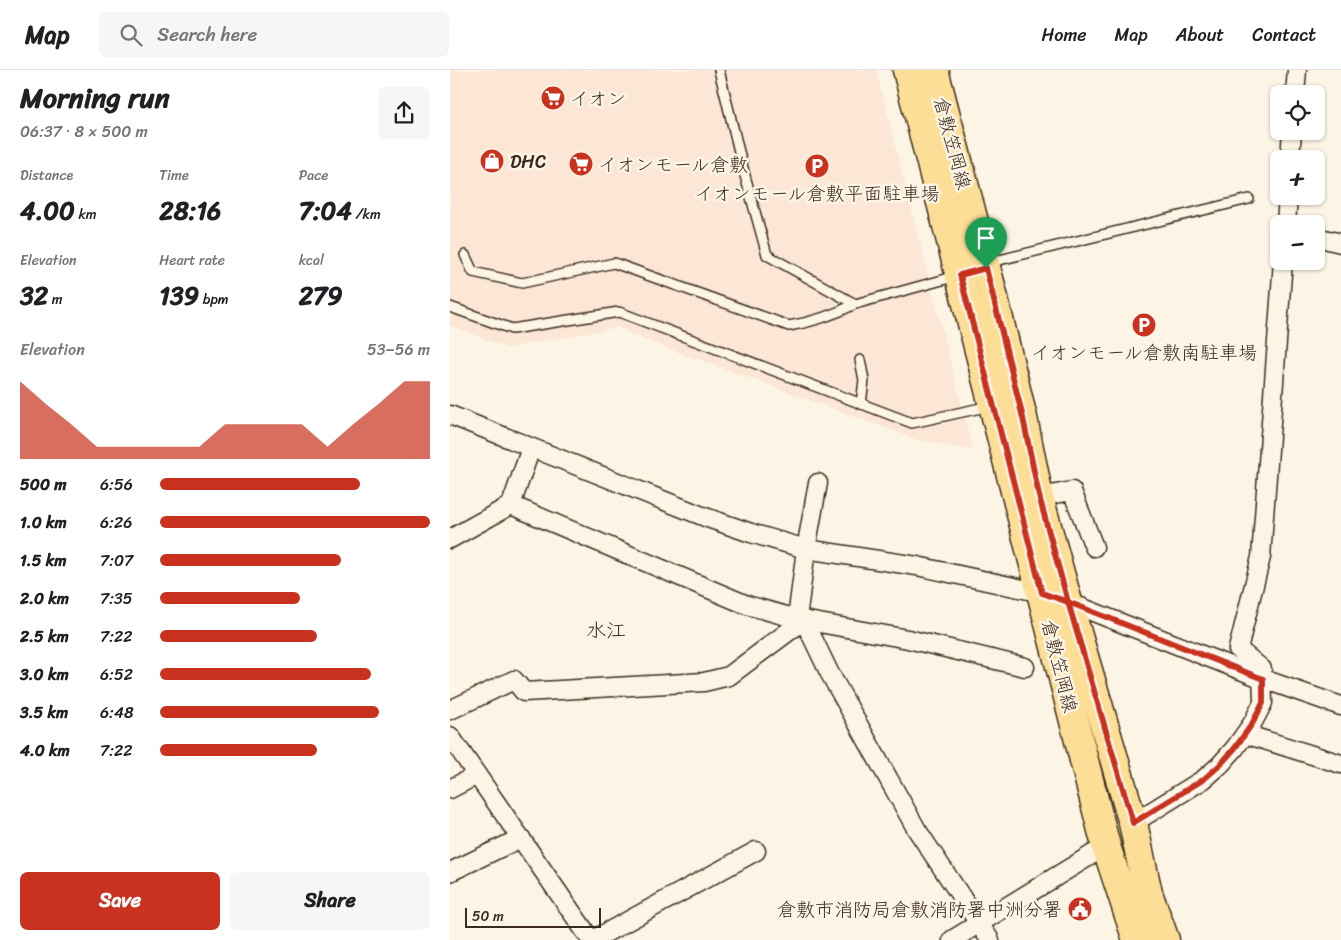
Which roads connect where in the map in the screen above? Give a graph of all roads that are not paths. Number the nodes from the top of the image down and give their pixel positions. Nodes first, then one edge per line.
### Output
1 (719, 70) edge
2 (907, 70) edge
3 (934, 70) edge
4 (1297, 70) edge
5 (1296, 85) edge
6 (1249, 199) dead end
7 (1325, 239) edge
8 (1341, 243) edge
9 (465, 255) dead end
10 (976, 270) junction
11 (1282, 270) edge
12 (855, 304) junction
13 (450, 308) edge
14 (860, 360) dead end
15 (861, 404) junction
16 (993, 405) junction
17 (450, 415) edge
18 (531, 448) junction
19 (818, 482) dead end
20 (1039, 496) junction
21 (511, 505) junction
22 (450, 539) edge
23 (1094, 547) dead end
24 (806, 549) junction
25 (1042, 593) junction
26 (1068, 602) junction
27 (800, 620) junction
28 (1025, 667) dead end
29 (1263, 679) junction
30 (1341, 706) edge
31 (450, 710) edge
32 (1245, 734) junction
33 (450, 736) edge
34 (1341, 764) edge
35 (477, 775) junction
36 (450, 789) edge
37 (1133, 823) junction
38 (521, 838) junction
39 (1106, 846) junction
40 (756, 851) dead end
41 (450, 872) edge
42 (979, 924) junction
43 (592, 940) edge
44 (952, 940) edge
45 (990, 940) edge
46 (1136, 940) edge
47 (1165, 940) edge

1 - 12 lane
2 - 10 main road, 倉敷笠岡線
3 - 10 main road, 倉敷笠岡線
4 - 5 street
6 - 10 lane
7 - 8 street
9 - 12 lane
10 - 12 lane
10 - 16 main road, 倉敷笠岡線
10 - 20 main road, 倉敷笠岡線
11 - 29 street
13 - 15 lane
14 - 15 lane
15 - 16 lane
16 - 25 main road, 倉敷笠岡線
17 - 18 street
18 - 21 street
18 - 24 street
19 - 24 street
20 - 23 street
20 - 26 main road, 倉敷笠岡線
21 - 22 street
21 - 27 street
24 - 25 street
24 - 27 street
25 - 26 street
25 - 39 main road, 倉敷笠岡線
26 - 29 street
26 - 37 main road, 倉敷笠岡線
27 - 28 street
27 - 31 street
27 - 42 street
29 - 30 street
29 - 32 street
32 - 34 street
32 - 37 street
33 - 35 street
35 - 36 street
35 - 38 street
37 - 47 main road, 倉敷笠岡線
38 - 41 street
38 - 43 street
39 - 42 street
39 - 46 main road, 倉敷笠岡線
40 - 43 street
42 - 44 street
42 - 45 street

